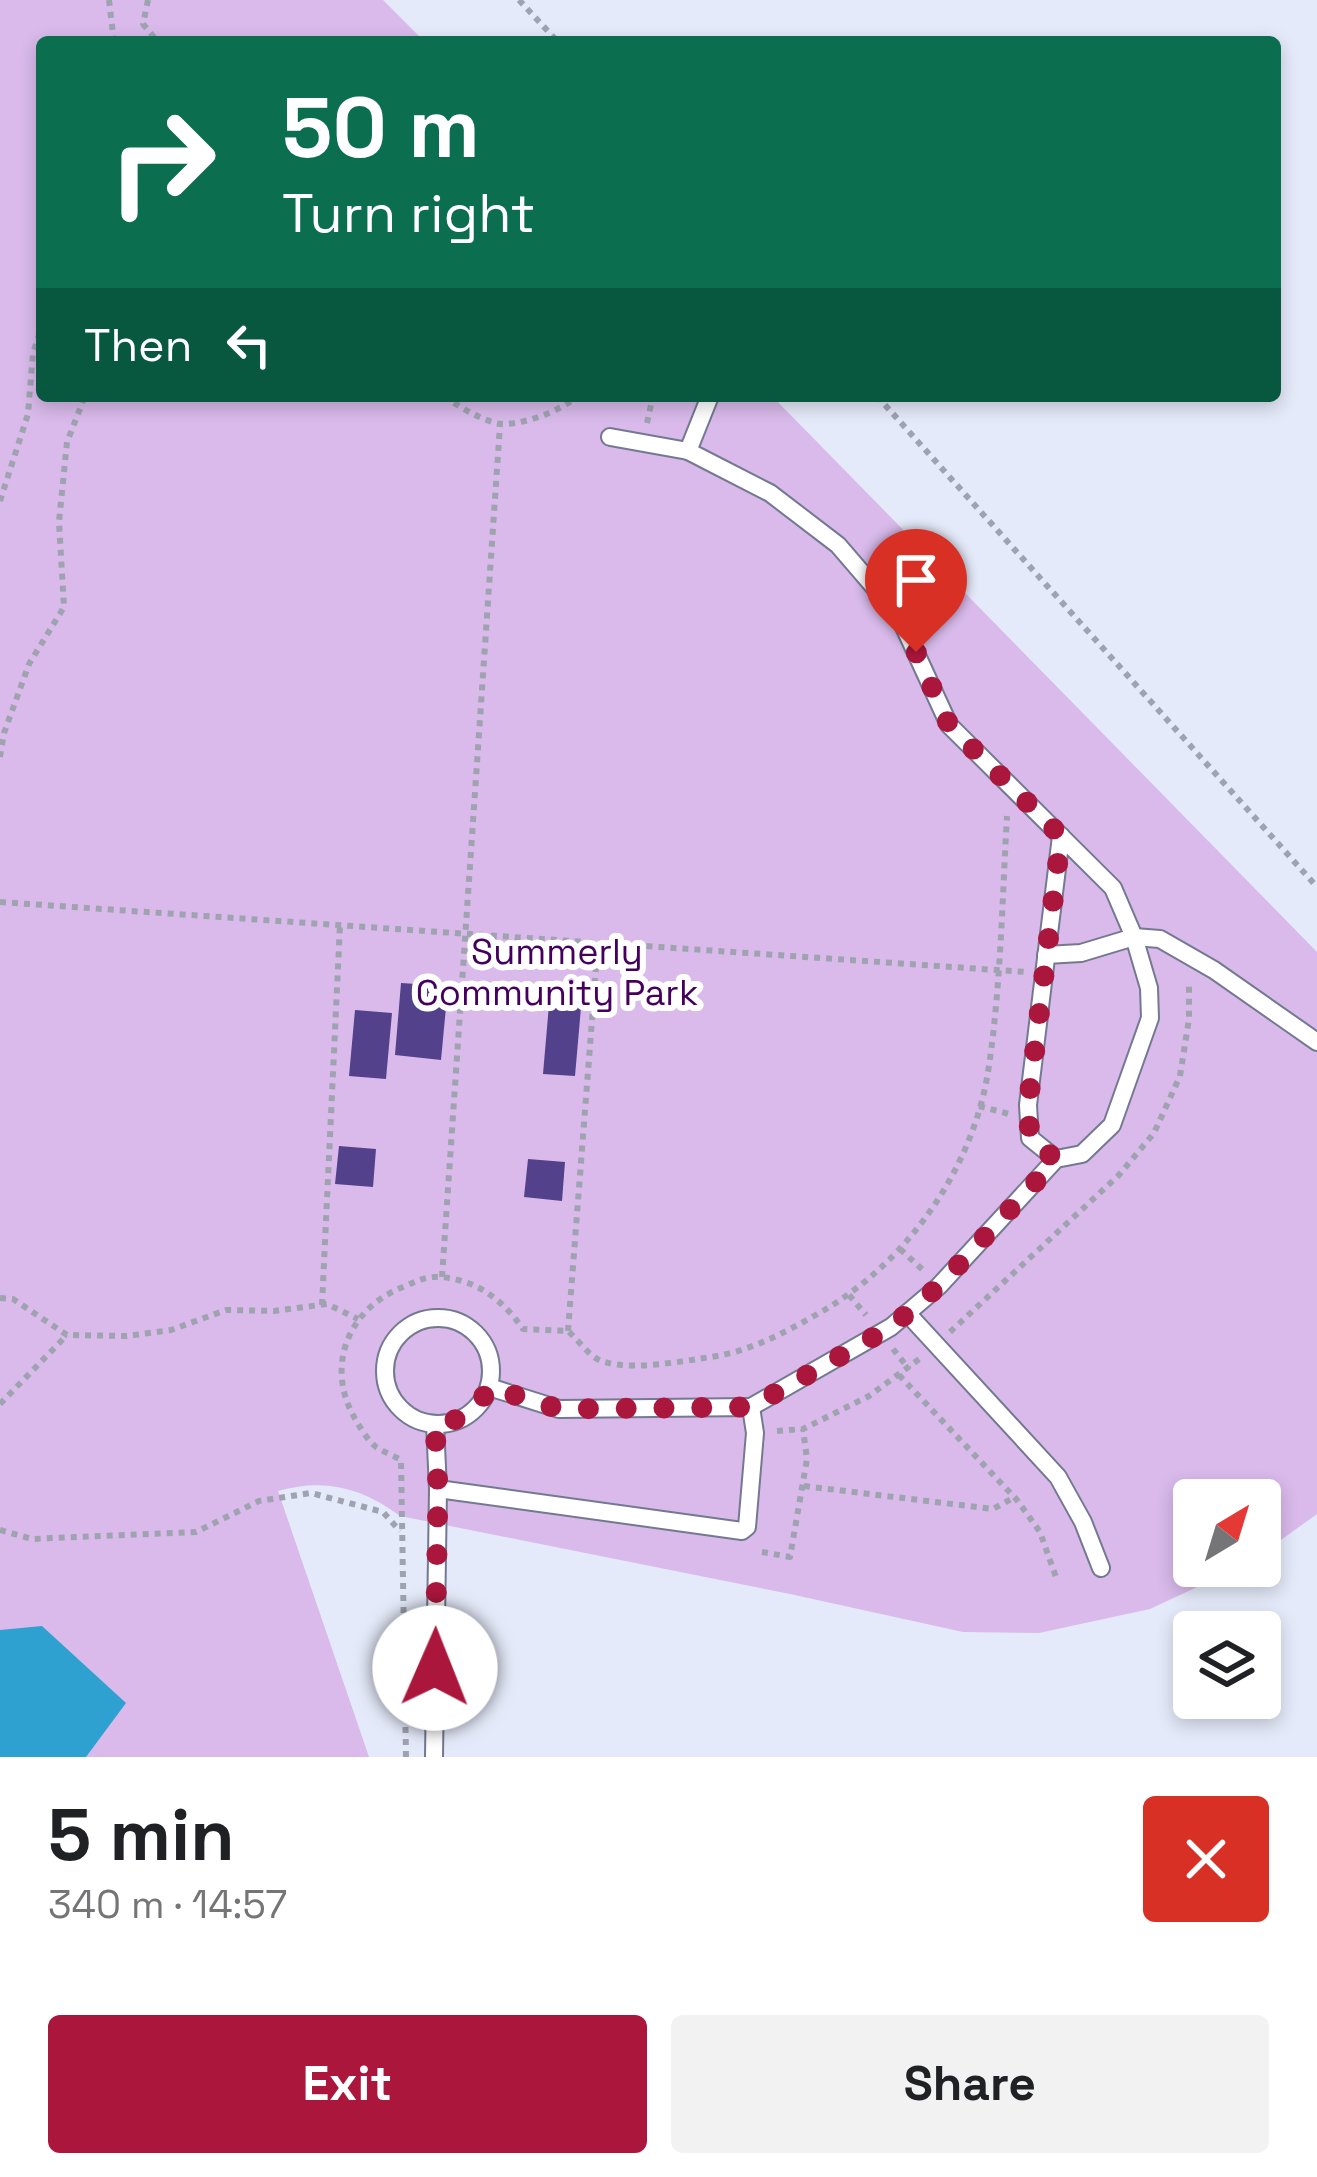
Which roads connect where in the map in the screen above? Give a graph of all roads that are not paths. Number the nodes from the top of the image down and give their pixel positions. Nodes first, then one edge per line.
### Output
1 (708, 402) edge
2 (610, 437) dead end
3 (688, 451) junction
4 (1061, 836) junction
5 (1134, 937) junction
6 (1046, 955) junction
7 (1317, 1042) edge
8 (1056, 1160) junction
9 (907, 1313) junction
10 (489, 1387) junction
11 (751, 1407) junction
12 (435, 1424) junction
13 (438, 1489) junction
14 (1102, 1568) dead end
15 (434, 1757) edge

1 - 3 lane
2 - 3 lane
3 - 4 lane
4 - 5 lane
4 - 6 lane
5 - 6 lane
5 - 7 lane
5 - 8 lane
6 - 8 lane
8 - 9 lane
9 - 11 lane
9 - 14 lane
10 - 11 lane
10 - 12 lane
10 - 12 lane
11 - 13 lane
12 - 13 lane
13 - 15 lane

